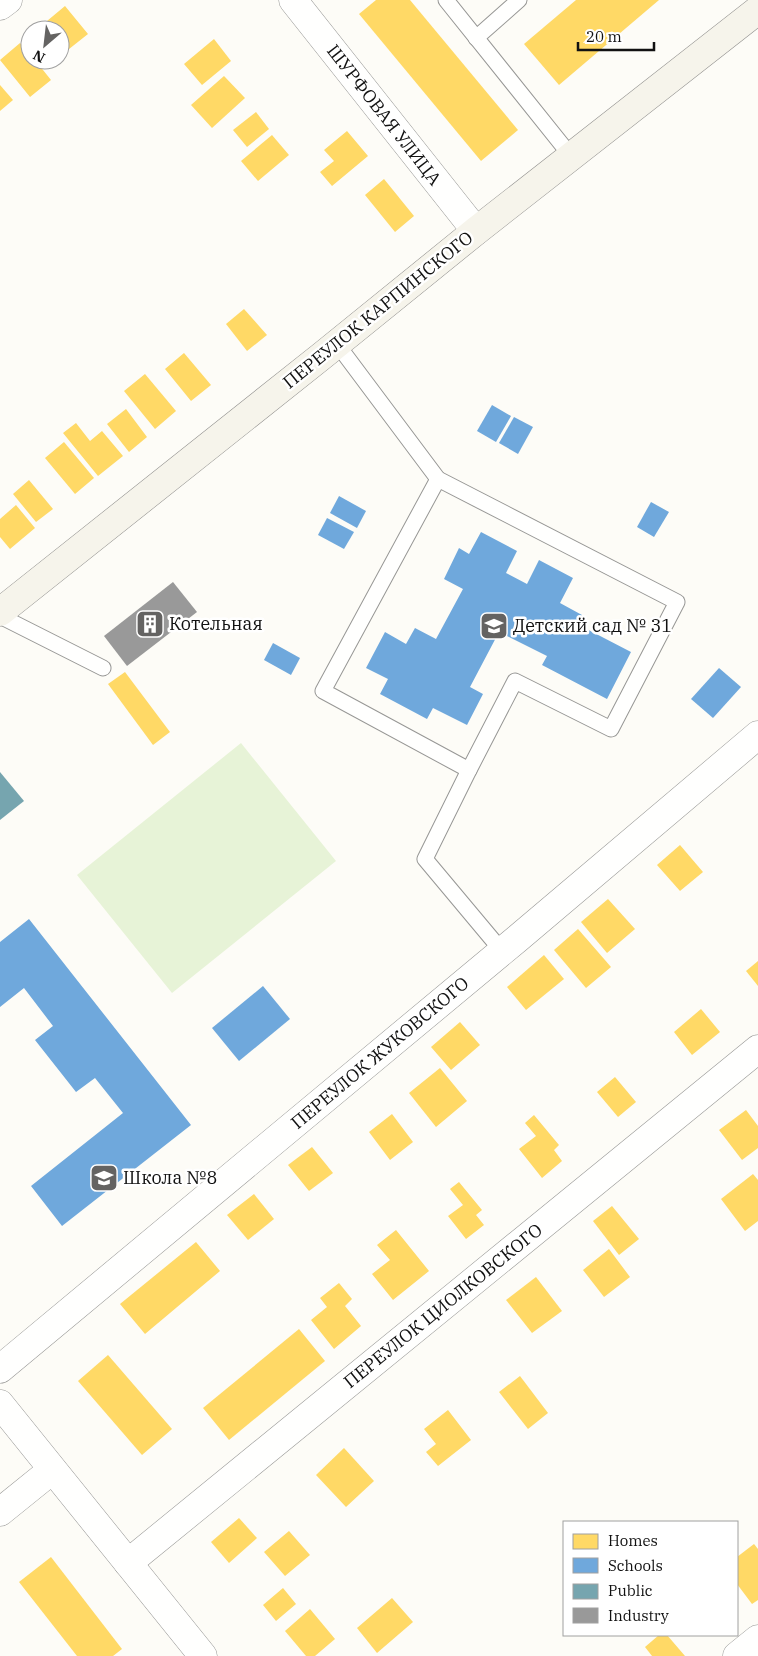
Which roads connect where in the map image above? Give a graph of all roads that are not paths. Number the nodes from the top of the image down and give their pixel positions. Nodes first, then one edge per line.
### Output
1 (8, 0) edge
2 (293, 0) edge
3 (446, 0) edge
4 (519, 0) edge
5 (0, 6) edge
6 (758, 10) edge
7 (476, 38) junction
8 (571, 156) junction
9 (476, 231) junction
10 (337, 344) junction
11 (438, 479) junction
12 (0, 614) edge
13 (103, 668) dead end
14 (758, 735) edge
15 (469, 770) junction
16 (502, 951) junction
17 (758, 1049) edge
18 (0, 1368) edge
19 (0, 1404) edge
20 (52, 1470) junction
21 (0, 1512) edge
22 (128, 1563) junction
23 (758, 1639) edge
24 (203, 1656) edge
25 (737, 1656) edge

1 - 5 street
2 - 9 street, ШУРФОВАЯ УЛИЦА
3 - 7 lane
4 - 7 lane
6 - 8 street, ПЕРЕУЛОК КАРПИНСКОГО
7 - 8 lane
8 - 9 street, ПЕРЕУЛОК КАРПИНСКОГО
9 - 10 street, ПЕРЕУЛОК КАРПИНСКОГО
10 - 11 lane
10 - 12 street, ПЕРЕУЛОК КАРПИНСКОГО
11 - 15 lane
11 - 15 lane
12 - 13 lane
14 - 16 street, ПЕРЕУЛОК ЖУКОВСКОГО
15 - 16 lane
16 - 18 street, ПЕРЕУЛОК ЖУКОВСКОГО
17 - 22 street, ПЕРЕУЛОК ЦИОЛКОВСКОГО
19 - 20 street
20 - 21 street
20 - 22 street
22 - 24 street
23 - 25 street

